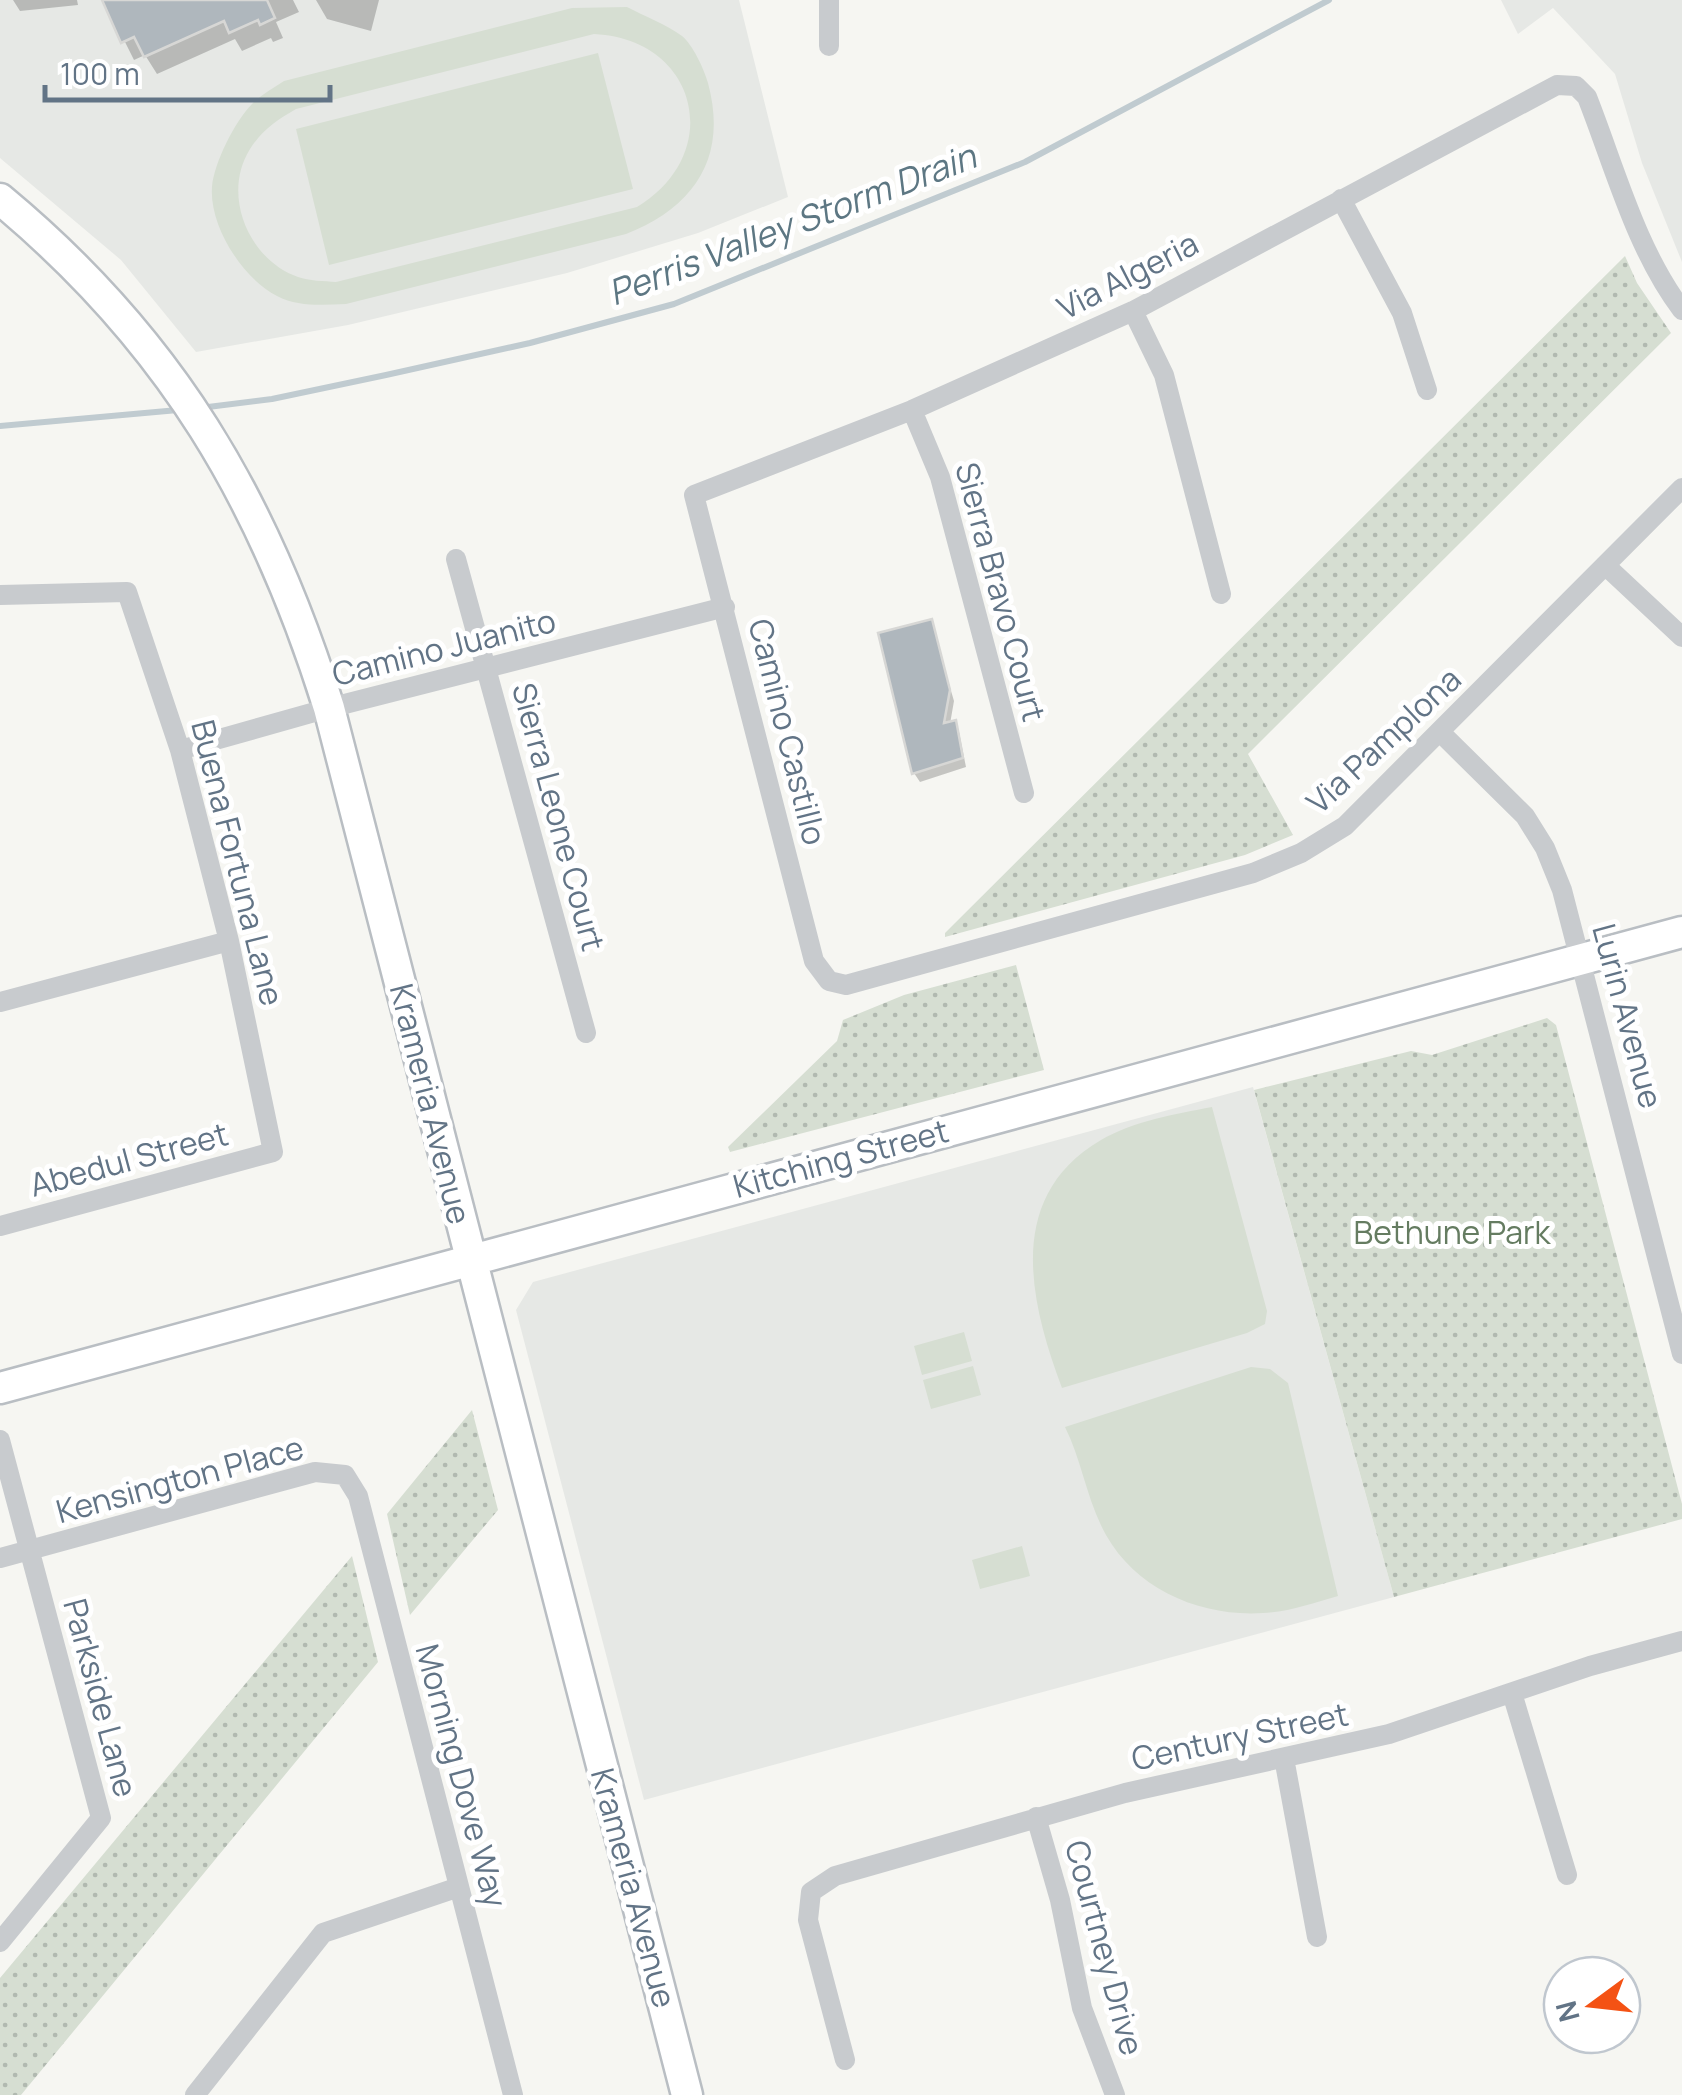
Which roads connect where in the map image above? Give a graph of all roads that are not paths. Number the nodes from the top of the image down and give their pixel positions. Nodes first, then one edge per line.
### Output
1 (830, 0) edge
2 (829, 46) dead end
3 (0, 199) edge
4 (1341, 199) junction
5 (1132, 310) junction
6 (1682, 310) edge
7 (1427, 390) dead end
8 (912, 410) junction
9 (1682, 488) edge
10 (694, 495) joint
11 (456, 559) dead end
12 (1605, 565) junction
13 (1221, 594) dead end
14 (0, 596) edge
15 (724, 607) junction
16 (1682, 637) edge
17 (486, 668) junction
18 (328, 708) junction
19 (1440, 732) junction
20 (180, 750) junction
21 (1024, 793) dead end
22 (1682, 932) edge
23 (230, 941) junction
24 (1583, 960) junction
25 (829, 981) joint
26 (0, 1002) edge
27 (586, 1033) dead end
28 (273, 1152) joint
29 (0, 1226) edge
30 (470, 1259) junction
31 (1682, 1354) edge
32 (0, 1388) edge
33 (0, 1440) edge
34 (345, 1475) joint
35 (30, 1550) junction
36 (0, 1558) edge
37 (1682, 1641) edge
38 (1512, 1693) junction
39 (1284, 1758) junction
40 (1036, 1817) junction
41 (1567, 1875) dead end
42 (459, 1887) junction
43 (1317, 1938) dead end
44 (0, 1942) edge
45 (845, 2060) dead end
46 (195, 2095) edge
47 (513, 2095) edge
48 (686, 2095) edge
49 (1115, 2095) edge

1 - 2 street
3 - 18 street, Krameria Avenue
4 - 5 street, Via Algeria
4 - 6 street, Via Algeria
4 - 7 street
5 - 8 street, Via Algeria
5 - 13 street
8 - 10 street, Via Algeria
8 - 21 street, Sierra Bravo Court
9 - 12 street, Via Pamplona
10 - 15 street, Camino Castillo
11 - 17 street, Sierra Leone Court
12 - 16 street
12 - 19 street, Via Pamplona
14 - 20 street, Buena Fortuna Lane
15 - 17 street, Camino Juanito
15 - 25 street, Camino Castillo
17 - 18 street, Camino Juanito
17 - 27 street, Sierra Leone Court
18 - 20 street, Camino Juanito
18 - 30 street, Krameria Avenue
19 - 24 street, Lurin Avenue
19 - 25 street, Via Pamplona
20 - 23 street, Buena Fortuna Lane
22 - 24 street, Kitching Street
23 - 26 street
23 - 28 street, Buena Fortuna Lane
24 - 30 street, Kitching Street
24 - 31 street, Lurin Avenue
28 - 29 street, Abedul Street
30 - 32 street, Kitching Street
30 - 48 street, Krameria Avenue
33 - 35 street, Parkside Lane
34 - 35 street, Kensington Place
34 - 42 street, Morning Dove Way
35 - 36 street, Kensington Place
35 - 44 street, Parkside Lane
37 - 38 street, Century Street
38 - 39 street, Century Street
38 - 41 street
39 - 40 street, Century Street
39 - 43 street
40 - 45 street, Century Street
40 - 49 street, Courtney Drive
42 - 46 street
42 - 47 street, Morning Dove Way

